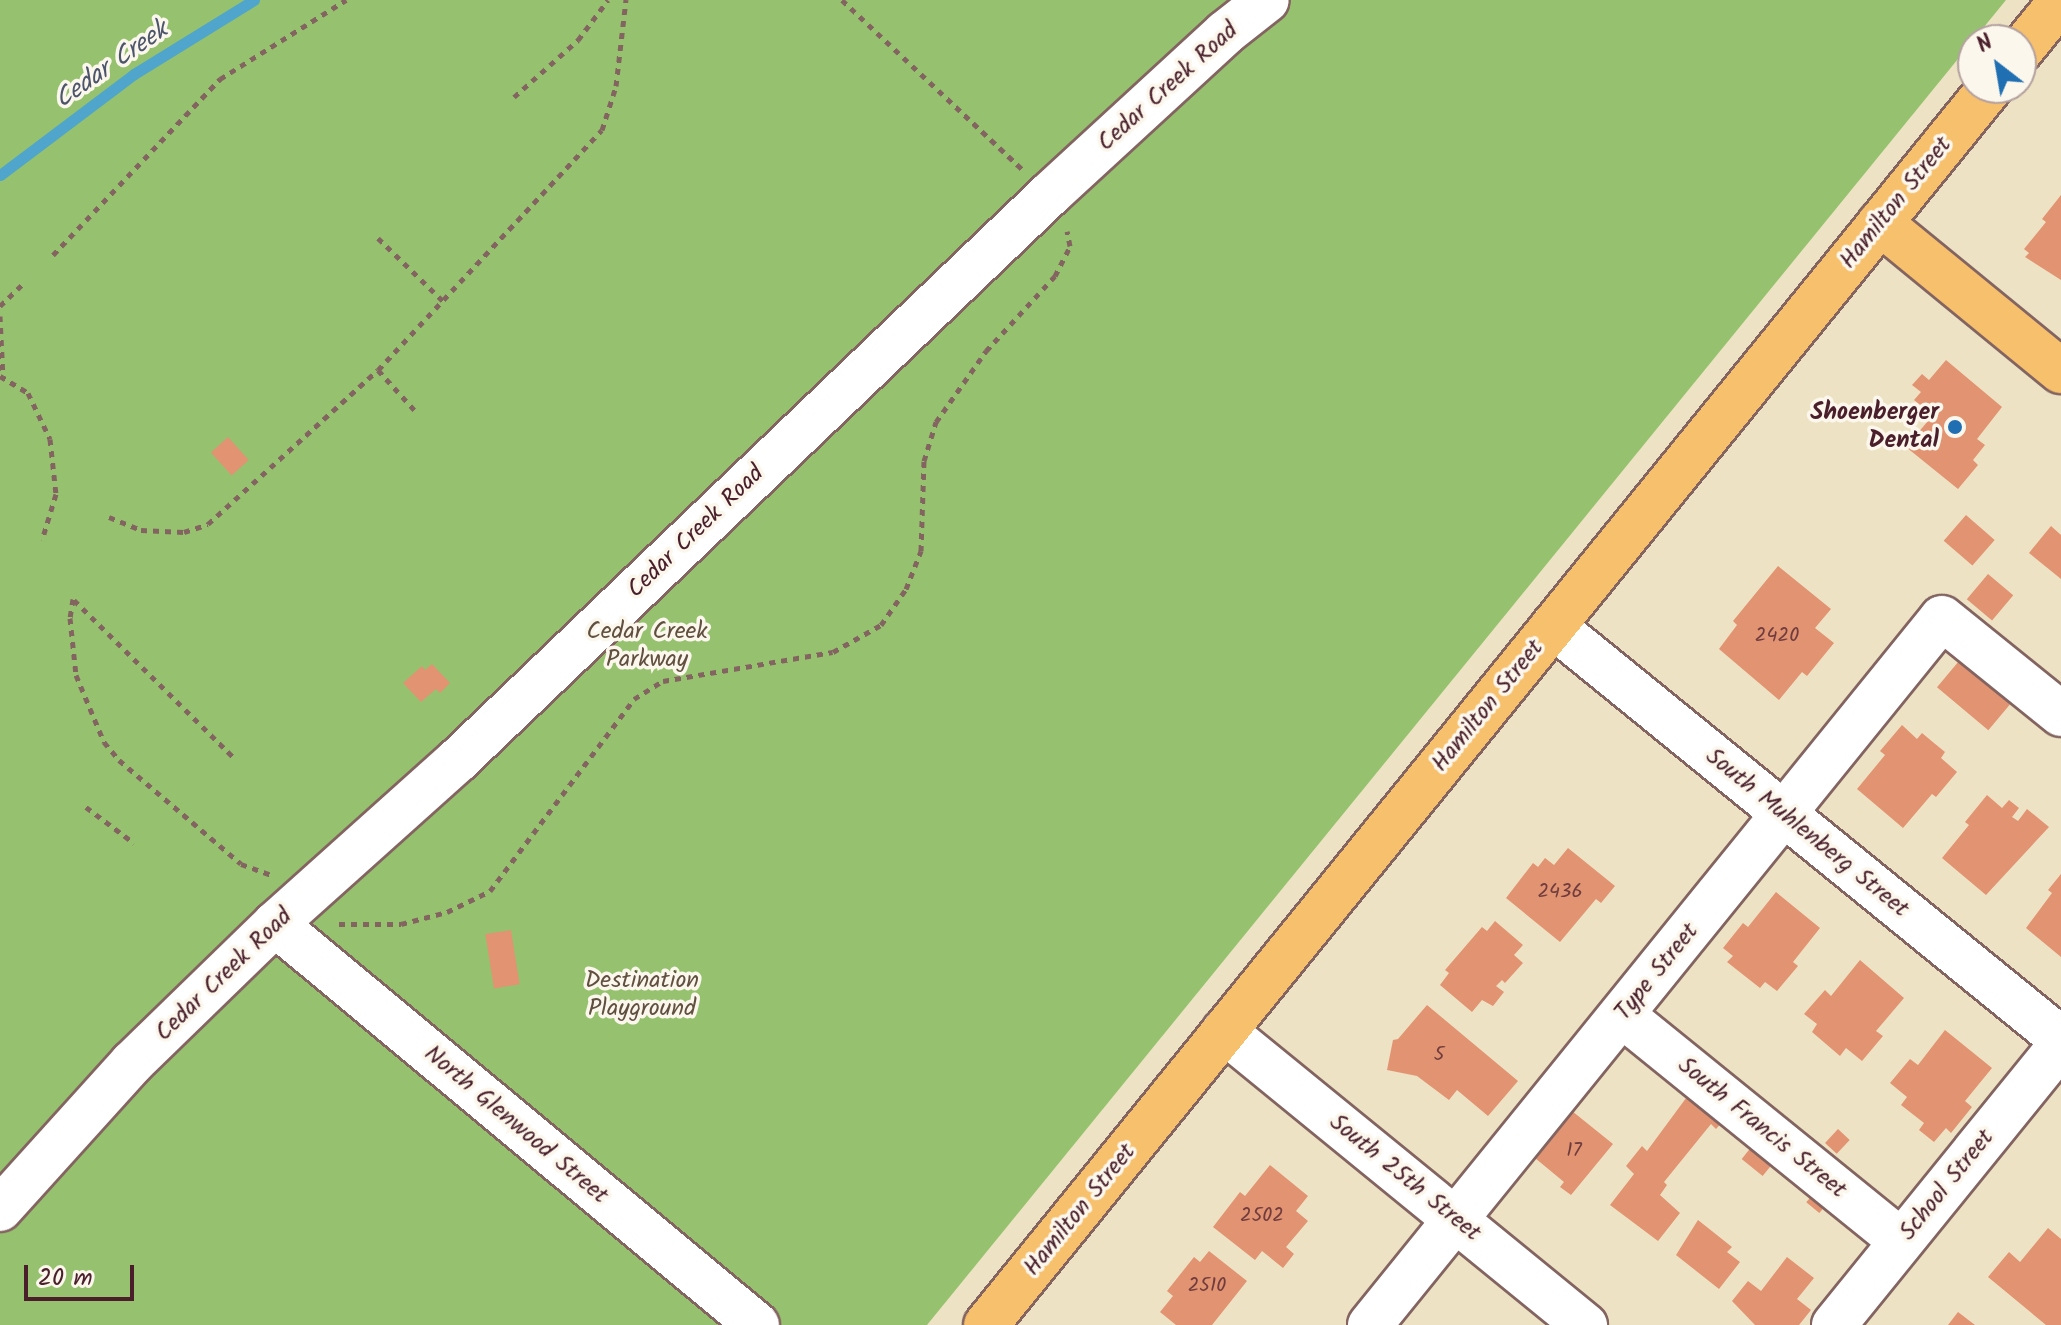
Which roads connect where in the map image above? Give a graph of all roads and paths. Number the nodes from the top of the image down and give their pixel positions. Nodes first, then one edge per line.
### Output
1 (346, 0) edge
2 (608, 0) edge
3 (626, 0) edge
4 (842, 0) edge
5 (1267, 0) edge
6 (2061, 1) edge
7 (2037, 30) edge
8 (514, 97) dead end
9 (1977, 104) edge
10 (1049, 195) junction
11 (1880, 223) junction
12 (378, 238) dead end
13 (53, 255) dead end
14 (24, 283) dead end
15 (444, 302) junction
16 (0, 306) edge
17 (0, 316) edge
18 (378, 370) junction
19 (2061, 371) edge
20 (1, 377) edge
21 (418, 414) dead end
22 (109, 517) dead end
23 (42, 540) dead end
24 (1553, 626) junction
25 (2061, 714) edge
26 (234, 758) dead end
27 (86, 807) dead end
28 (1784, 814) junction
29 (134, 843) dead end
30 (274, 875) dead end
31 (275, 924) junction
32 (330, 924) dead end
33 (1622, 1015) junction
34 (1224, 1031) junction
35 (2061, 1042) edge
36 (0, 1209) edge
37 (1455, 1220) junction
38 (1901, 1241) junction
39 (757, 1325) edge
40 (986, 1325) edge
41 (1370, 1325) edge
42 (1585, 1325) edge
43 (1834, 1325) edge

1 - 13 path
2 - 8 path
3 - 15 path
4 - 10 path
5 - 10 street, Cedar Creek Road
6 - 7 main road
9 - 11 main road, Hamilton Street
10 - 31 street, Cedar Creek Road
10 - 32 path
11 - 19 main road
11 - 24 main road, Hamilton Street
12 - 15 path
14 - 16 path
15 - 18 path
17 - 20 path
18 - 21 path
18 - 22 path
20 - 23 path
24 - 28 street, South Muhlenberg Street
24 - 34 main road, Hamilton Street
25 - 28 street, Type Street
26 - 30 path
27 - 29 path
28 - 33 street, Type Street
28 - 35 street, South Muhlenberg Street
31 - 36 street, Cedar Creek Road
31 - 39 street, North Glenwood Street
33 - 37 street, Type Street
33 - 38 street, South Francis Street
34 - 37 street, South 25th Street
34 - 40 main road, Hamilton Street
35 - 38 street, School Street
37 - 41 street, Type Street
37 - 42 street, South 25th Street
38 - 43 street, School Street

